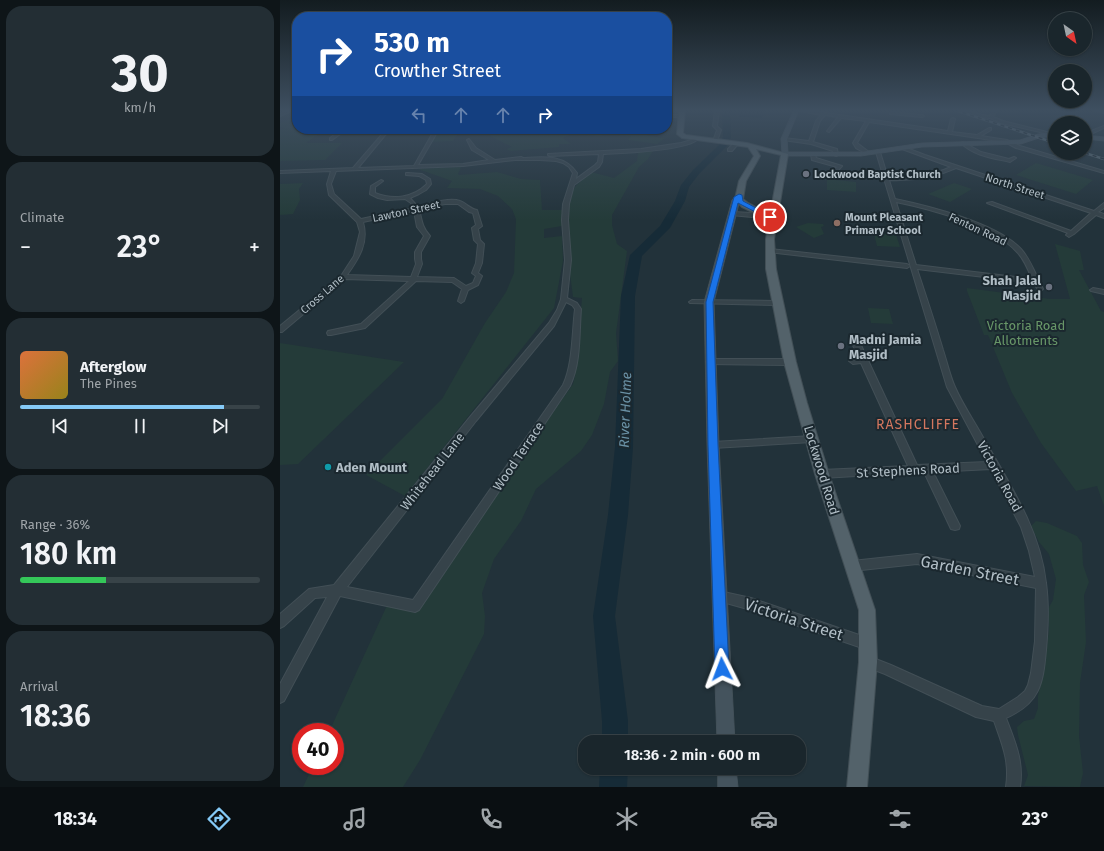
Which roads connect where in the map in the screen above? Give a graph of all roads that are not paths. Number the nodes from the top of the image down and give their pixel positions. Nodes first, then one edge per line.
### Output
1 (749, 146) edge
2 (373, 147) edge
3 (427, 147) edge
4 (473, 147) edge
5 (666, 147) edge
6 (732, 147) edge
7 (751, 147) edge
8 (785, 147) edge
9 (824, 147) edge
10 (858, 147) edge
11 (920, 147) edge
12 (967, 147) edge
13 (1018, 147) edge
14 (904, 148) junction
15 (730, 150) dead end
16 (872, 152) junction
17 (601, 154) junction
18 (785, 154) junction
19 (813, 154) junction
20 (836, 155) junction
21 (1014, 158) dead end
22 (516, 159) junction
23 (496, 162) junction
24 (415, 167) junction
25 (955, 167) junction
26 (354, 169) junction
27 (334, 170) junction
28 (280, 172) edge
29 (1104, 172) edge
30 (408, 174) dead end
31 (831, 174) dead end
32 (887, 179) junction
33 (381, 181) dead end
34 (572, 184) junction
35 (404, 198) junction
36 (738, 198) junction
37 (893, 200) junction
38 (990, 203) dead end
39 (1104, 206) edge
40 (416, 208) junction
41 (1096, 213) junction
42 (733, 214) junction
43 (752, 215) dead end
44 (1104, 216) edge
45 (773, 219) junction
46 (360, 221) junction
47 (1072, 233) junction
48 (1067, 237) dead end
49 (770, 251) junction
50 (911, 267) junction
51 (343, 277) junction
52 (413, 280) junction
53 (1036, 281) junction
54 (465, 289) junction
55 (1040, 289) dead end
56 (1093, 290) dead end
57 (1104, 292) edge
58 (564, 299) junction
59 (461, 301) dead end
60 (692, 302) dead end
61 (710, 302) junction
62 (778, 303) junction
63 (348, 328) junction
64 (280, 330) edge
65 (331, 333) dead end
66 (340, 335) dead end
67 (855, 341) dead end
68 (863, 360) junction
69 (853, 361) dead end
70 (710, 362) junction
71 (790, 362) junction
72 (812, 439) junction
73 (713, 445) junction
74 (994, 465) junction
75 (926, 468) junction
76 (914, 469) junction
77 (822, 474) junction
78 (955, 526) dead end
79 (852, 566) junction
80 (1041, 584) junction
81 (337, 590) junction
82 (718, 596) junction
83 (280, 622) edge
84 (868, 644) junction
85 (868, 662) junction
86 (280, 697) edge
87 (999, 715) junction
88 (726, 735) edge
89 (727, 775) edge
90 (728, 787) edge
91 (857, 787) edge
92 (1013, 787) edge

1 - 36 main road
2 - 26 street
3 - 24 street
4 - 23 street
5 - 17 street
6 - 15 street
7 - 18 main road
8 - 18 street
9 - 20 street
10 - 16 street
11 - 14 street
12 - 21 street
13 - 29 street
14 - 16 street
14 - 25 street, North Street
16 - 20 street
16 - 32 street, Victoria Road
17 - 22 street
17 - 34 street
18 - 19 street
18 - 45 main road, Lockwood Road
19 - 20 street
19 - 31 street
22 - 23 street
22 - 34 street
23 - 24 street
24 - 26 street
25 - 32 street
25 - 41 street, North Street
26 - 27 street
27 - 28 street
27 - 46 street
30 - 35 street
32 - 37 street, Victoria Road
33 - 35 street
34 - 58 street, Whitehead Lane
35 - 40 street
36 - 42 street
36 - 45 main road
37 - 50 street, Victoria Road
37 - 53 street, Fenton Road
38 - 47 street
39 - 41 street
40 - 46 street, Lawton Street
40 - 52 street
40 - 54 street, Lawton Street
41 - 44 street, North Street
41 - 47 street
42 - 43 street
42 - 61 street
45 - 49 main road, Lockwood Road
46 - 51 street, Cross Lane
47 - 48 street
49 - 50 street
49 - 62 main road, Lockwood Road
50 - 53 street
50 - 74 street, Victoria Road
51 - 52 street
51 - 64 street, Cross Lane
52 - 54 street
52 - 63 street
53 - 55 street, Fenton Road
54 - 59 street
56 - 57 street
58 - 81 street, Whitehead Lane
58 - 81 street, Wood Terrace
60 - 61 street
61 - 62 street
61 - 70 street
62 - 71 main road, Lockwood Road
63 - 65 street
63 - 66 street
67 - 68 street
68 - 69 street
68 - 76 street
70 - 71 street
70 - 73 street
71 - 72 main road, Lockwood Road
72 - 73 street
72 - 77 main road, Lockwood Road
73 - 82 street
74 - 75 street, St Stephens Road
74 - 80 street, Victoria Road
75 - 76 street, St Stephens Road
75 - 78 street
76 - 77 street, St Stephens Road
77 - 79 main road, Lockwood Road
79 - 80 street, Garden Street
79 - 84 main road, Lockwood Road
80 - 87 street, Victoria Road
81 - 83 street
81 - 86 street, Whitehead Lane
82 - 84 street, Victoria Street
82 - 88 street
84 - 85 main road, Lockwood Road
85 - 87 street
85 - 91 main road, Lockwood Road
87 - 92 street
89 - 90 street

